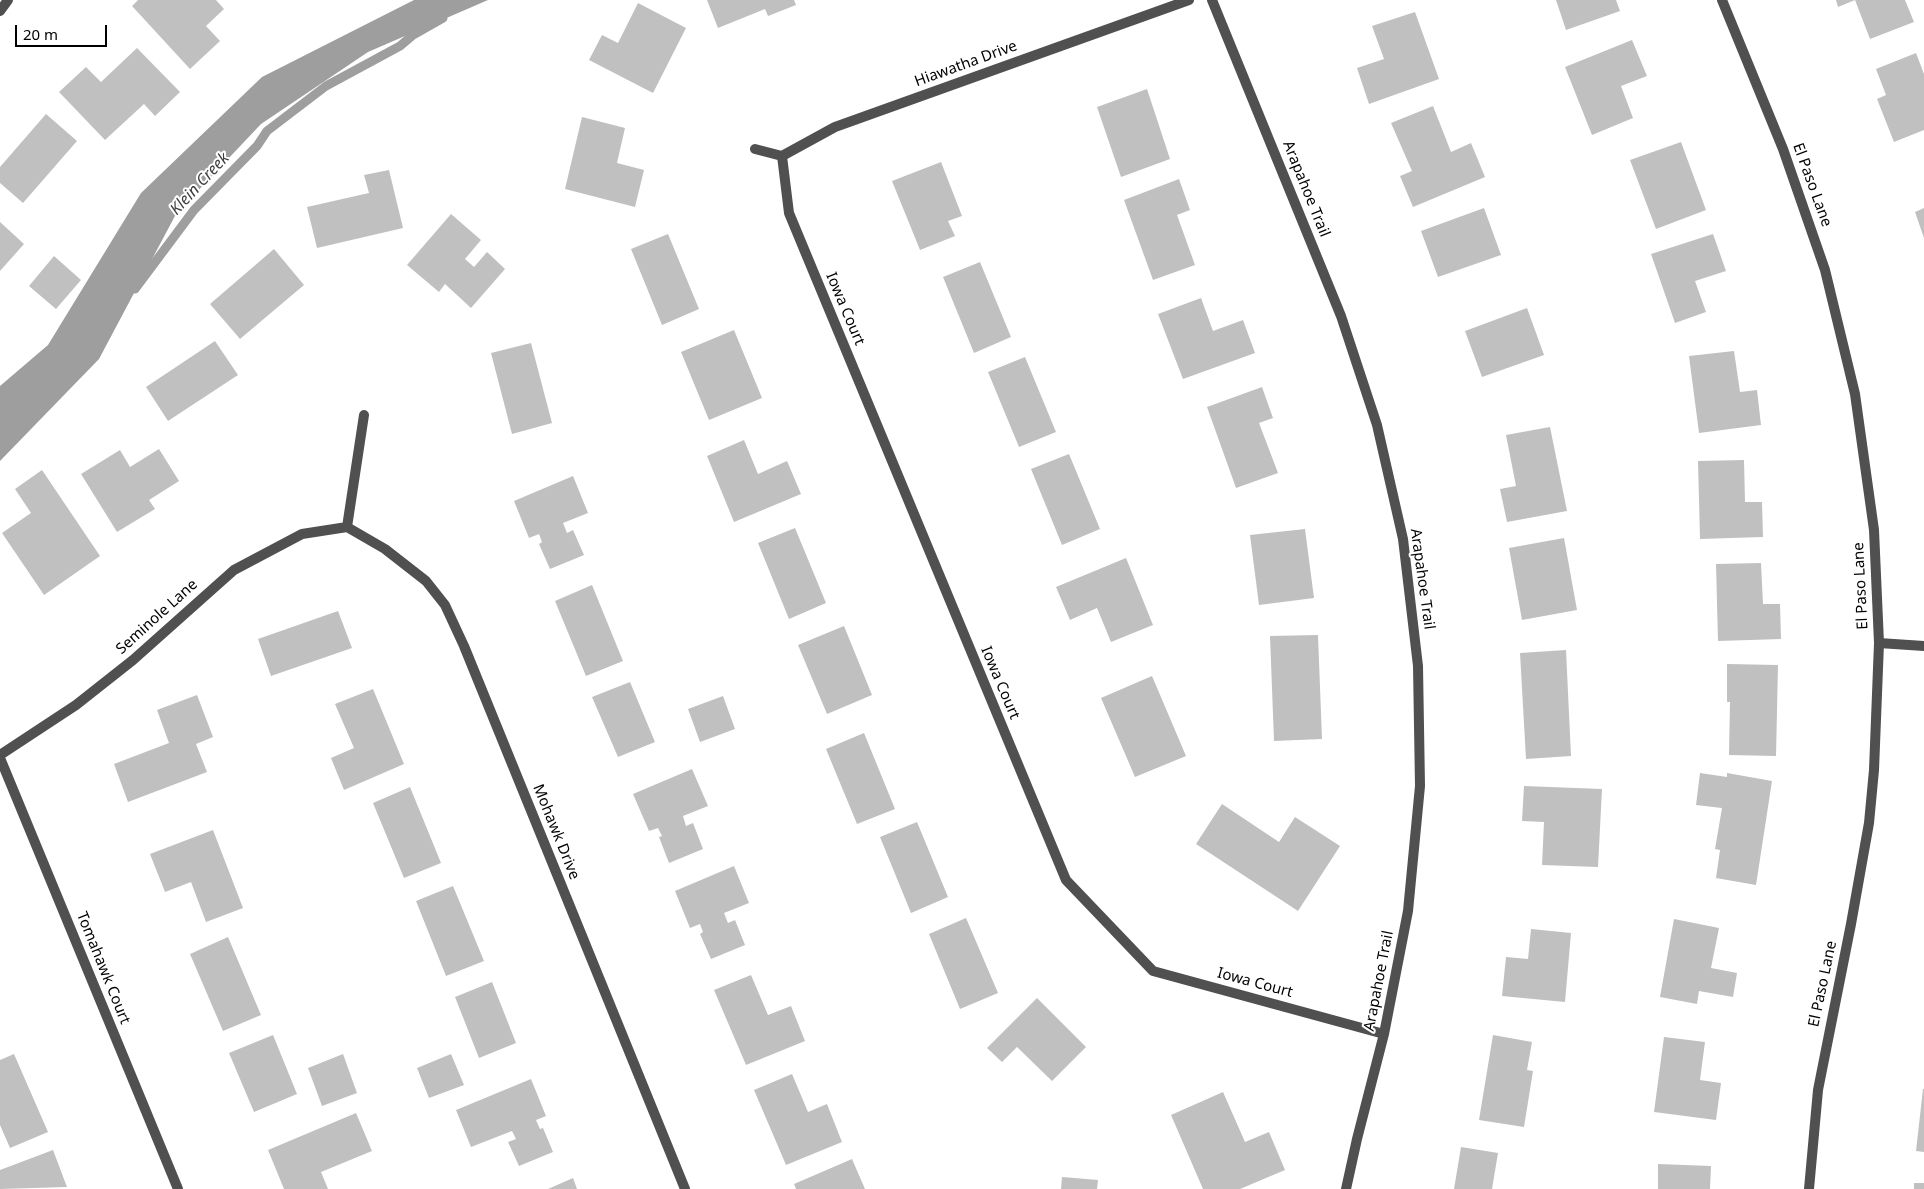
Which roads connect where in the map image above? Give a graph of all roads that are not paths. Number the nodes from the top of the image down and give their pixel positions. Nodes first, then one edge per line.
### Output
1 (8, 0) edge
2 (1189, 0) edge
3 (1212, 0) edge
4 (1722, 0) edge
5 (0, 11) edge
6 (755, 149) dead end
7 (782, 156) junction
8 (364, 414) dead end
9 (347, 527) junction
10 (1879, 643) junction
11 (1924, 646) edge
12 (0, 757) edge
13 (1384, 1034) junction
14 (178, 1189) edge
15 (685, 1189) edge
16 (1346, 1189) edge
17 (1809, 1189) edge

1 - 5 street
2 - 7 street, Hiawatha Drive
3 - 13 street, Arapahoe Trail
4 - 10 street, El Paso Lane
6 - 7 street
7 - 13 street, Iowa Court
8 - 9 street
9 - 12 street, Seminole Lane
9 - 15 street, Mohawk Drive
10 - 11 street
10 - 17 street, El Paso Lane
12 - 14 street, Tomahawk Court
13 - 16 street, Arapahoe Trail

